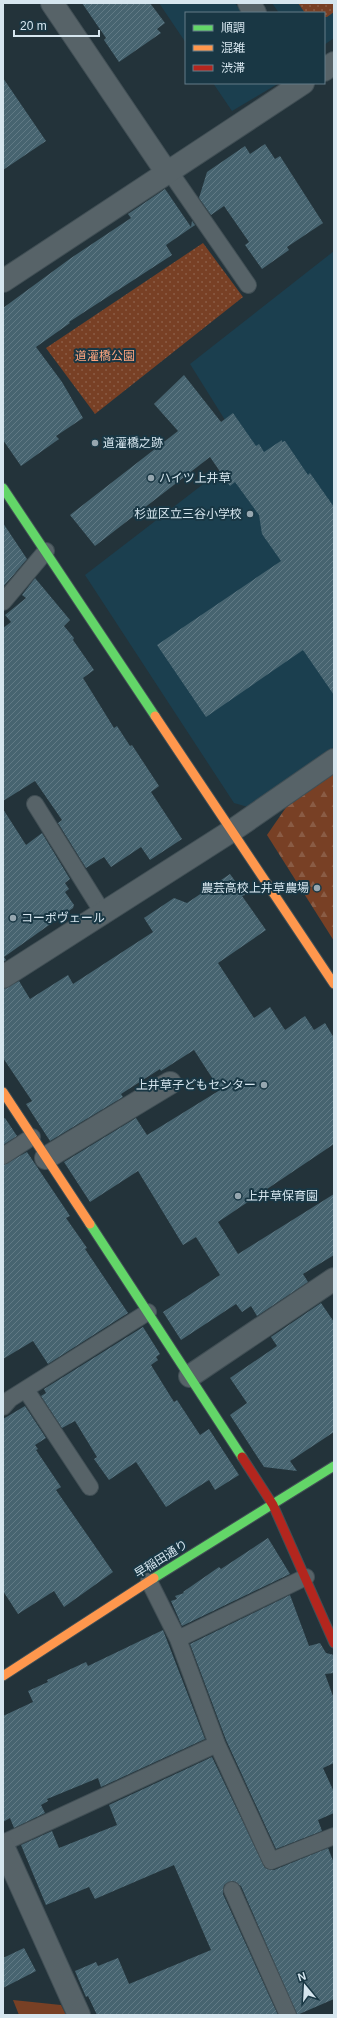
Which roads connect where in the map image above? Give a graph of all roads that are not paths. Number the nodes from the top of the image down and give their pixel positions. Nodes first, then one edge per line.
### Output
1 (52, 3) edge
2 (249, 3) edge
3 (255, 12) edge
4 (334, 63) edge
5 (325, 69) edge
6 (301, 84) edge
7 (169, 172) junction
8 (3, 281) edge
9 (248, 285) dead end
10 (3, 488) edge
11 (46, 551) junction
12 (3, 602) edge
13 (334, 760) edge
14 (35, 804) dead end
15 (233, 830) junction
16 (103, 913) junction
17 (3, 977) edge
18 (334, 984) edge
19 (170, 1083) dead end
20 (3, 1092) edge
21 (32, 1136) junction
22 (3, 1156) edge
23 (46, 1158) junction
24 (334, 1279) edge
25 (148, 1312) junction
26 (190, 1376) junction
27 (26, 1390) junction
28 (3, 1407) edge
29 (334, 1466) edge
30 (90, 1487) dead end
31 (272, 1505) junction
32 (306, 1577) junction
33 (149, 1581) junction
34 (178, 1639) junction
35 (334, 1643) edge
36 (3, 1676) edge
37 (217, 1744) junction
38 (334, 1836) edge
39 (3, 1843) edge
40 (3, 1846) edge
41 (232, 1890) dead end
42 (79, 2015) edge
43 (288, 2015) edge

1 - 7 street
2 - 3 street
4 - 5 street
6 - 7 street
7 - 8 street
7 - 9 lane
10 - 11 street
11 - 12 lane
11 - 15 street
13 - 15 street
14 - 16 lane
15 - 16 street
15 - 18 street
16 - 17 street
19 - 23 street
20 - 21 street
21 - 22 lane
21 - 23 street
23 - 25 street
24 - 26 street
25 - 26 street
25 - 27 lane
26 - 31 street
27 - 28 lane
27 - 30 lane
29 - 31 street, 早稲田通り
31 - 32 street
31 - 33 street, 早稲田通り
32 - 34 lane
32 - 35 street
33 - 34 lane
33 - 36 street, 早稲田通り
34 - 37 lane
37 - 38 lane
37 - 39 lane
40 - 42 street
41 - 43 lane

